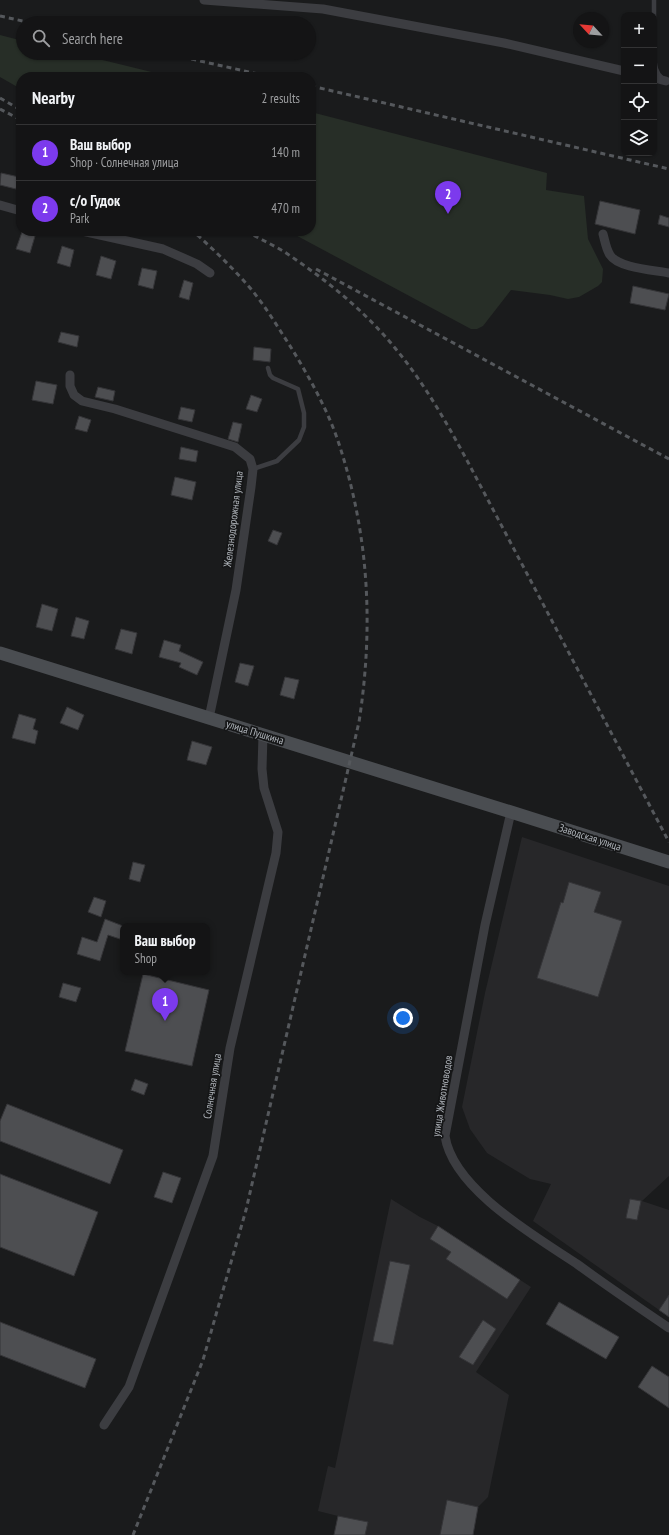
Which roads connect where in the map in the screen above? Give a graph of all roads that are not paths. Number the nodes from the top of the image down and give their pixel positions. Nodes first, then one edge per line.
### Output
1 (204, 0) edge
2 (654, 0) edge
3 (654, 12) edge
4 (621, 70) edge
5 (657, 72) edge
6 (657, 79) edge
7 (668, 82) edge
8 (0, 205) edge
9 (16, 210) edge
10 (603, 234) dead end
11 (104, 236) edge
12 (210, 273) dead end
13 (669, 273) edge
14 (268, 368) dead end
15 (70, 375) dead end
16 (253, 469) junction
17 (0, 654) edge
18 (209, 718) junction
19 (263, 735) junction
20 (511, 812) junction
21 (669, 862) edge
22 (669, 1328) edge
23 (104, 1425) dead end

1 - 4 street
2 - 3 lane
5 - 7 lane
6 - 7 street
8 - 9 street
10 - 13 street
11 - 12 street
14 - 16 lane
15 - 16 street, Железнодорожная улица
16 - 18 street, Железнодорожная улица
17 - 18 main road, улица Пушкина
18 - 19 main road, улица Пушкина
19 - 20 main road, улица Пушкина
19 - 23 street, Солнечная улица
20 - 21 main road, Заводская улица
20 - 22 street, улица Животноводов

